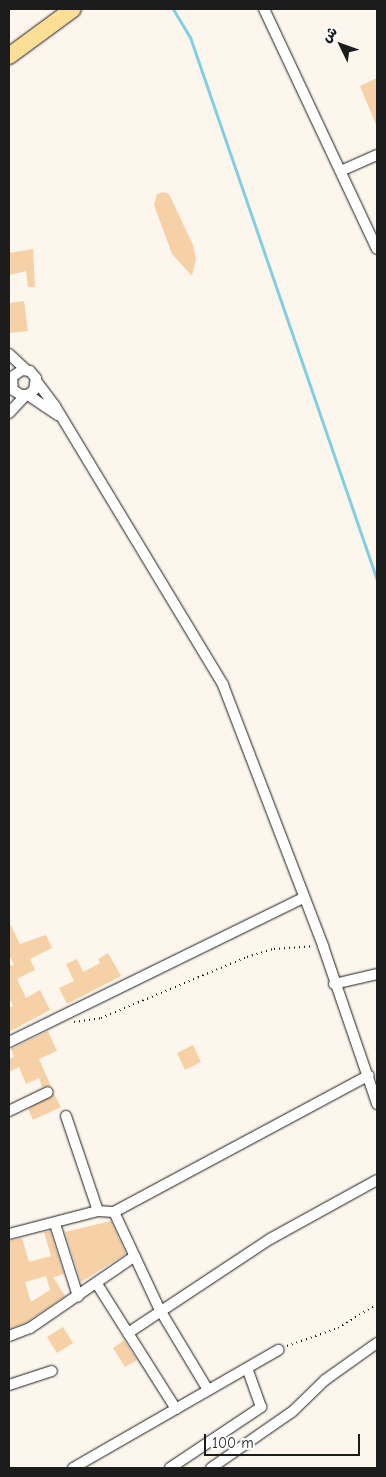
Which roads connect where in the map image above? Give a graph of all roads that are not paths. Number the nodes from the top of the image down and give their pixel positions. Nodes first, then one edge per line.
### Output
1 (73, 9) edge
2 (264, 9) edge
3 (9, 56) edge
4 (377, 155) edge
5 (343, 170) junction
6 (377, 248) edge
7 (9, 354) edge
8 (9, 364) edge
9 (26, 370) junction
10 (11, 380) edge
11 (37, 382) junction
12 (27, 395) junction
13 (9, 413) edge
14 (62, 419) junction
15 (303, 898) junction
16 (377, 974) edge
17 (334, 984) junction
18 (9, 1042) edge
19 (369, 1076) junction
20 (48, 1092) dead end
21 (377, 1104) edge
22 (9, 1111) edge
23 (66, 1116) dead end
24 (377, 1180) edge
25 (98, 1212) junction
26 (114, 1212) junction
27 (55, 1224) junction
28 (9, 1234) edge
29 (135, 1256) junction
30 (96, 1284) junction
31 (78, 1296) junction
32 (160, 1310) junction
33 (128, 1333) junction
34 (9, 1336) edge
35 (377, 1343) edge
36 (278, 1350) road end
37 (247, 1368) junction
38 (52, 1371) dead end
39 (9, 1386) edge
40 (208, 1390) junction
41 (176, 1409) junction
42 (73, 1468) edge
43 (170, 1468) edge
44 (211, 1468) edge

1 - 3 main road
2 - 5 street
4 - 5 street
5 - 6 street
7 - 9 street
8 - 10 street
9 - 10 street
9 - 11 street
10 - 12 street
11 - 12 street
11 - 14 street
12 - 13 street
12 - 14 street
14 - 15 street
15 - 17 street
15 - 18 street
16 - 17 street
17 - 19 street
19 - 21 street
19 - 26 street
20 - 22 street
23 - 25 street
24 - 32 street
25 - 26 street
25 - 27 street
26 - 29 street
27 - 28 street
27 - 31 street
29 - 30 street
29 - 32 street
30 - 31 street
30 - 33 street
31 - 34 street
32 - 33 street
32 - 40 street
33 - 41 street
35 - 44 street
36 - 37 street
37 - 40 street
37 - 43 street
38 - 39 street
40 - 41 street
41 - 42 street

